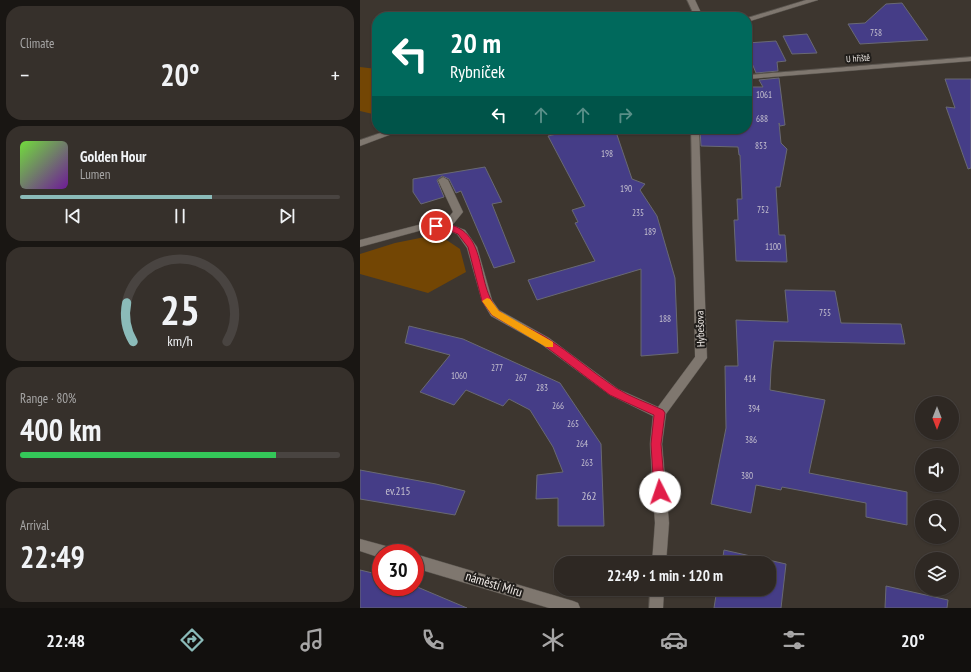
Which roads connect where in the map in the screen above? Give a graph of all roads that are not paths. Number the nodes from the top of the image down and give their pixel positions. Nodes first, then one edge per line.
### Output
1 (691, 0) edge
2 (814, 0) edge
3 (697, 12) edge
4 (752, 19) edge
5 (971, 59) edge
6 (752, 77) edge
7 (386, 134) edge
8 (695, 134) edge
9 (360, 143) edge
10 (443, 180) dead end
11 (446, 226) junction
12 (360, 244) edge
13 (660, 413) junction
14 (360, 544) edge
15 (372, 548) edge
16 (660, 556) edge
17 (424, 564) edge
18 (657, 596) edge
19 (573, 608) edge
20 (656, 608) edge

1 - 3 street
2 - 4 street
5 - 6 street, U hřiště
7 - 9 street
8 - 13 street, Hybešova
10 - 11 street
11 - 12 street
11 - 13 street
13 - 16 street, Hybešova
14 - 15 street
17 - 19 street, náměstí Míru
18 - 20 street

